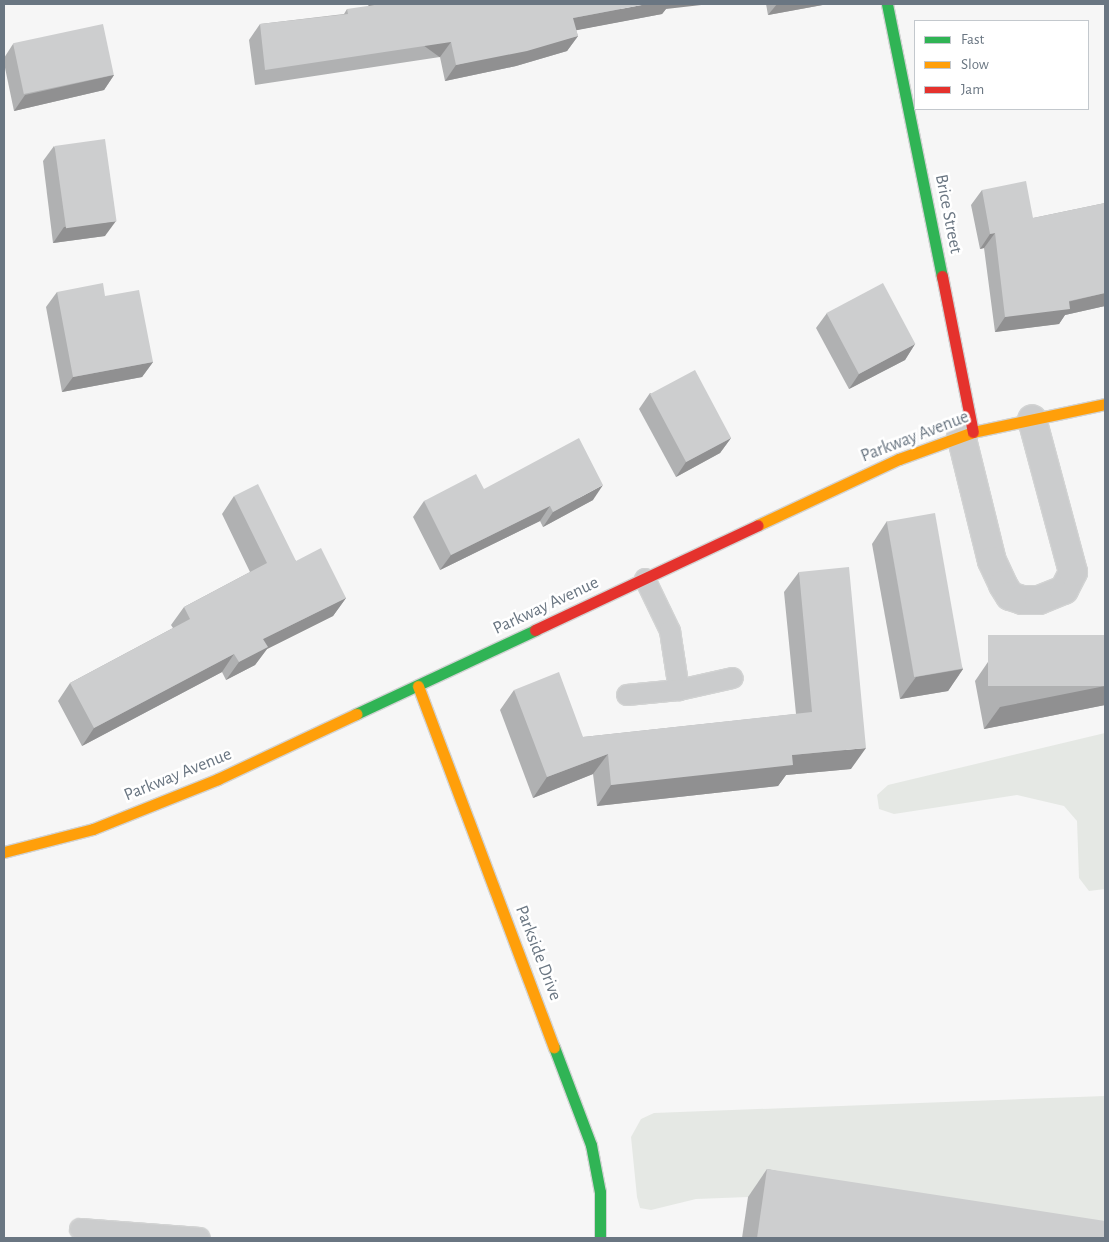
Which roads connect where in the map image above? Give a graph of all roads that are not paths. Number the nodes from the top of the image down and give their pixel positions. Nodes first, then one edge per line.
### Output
1 (887, 4) edge
2 (1105, 404) edge
3 (1032, 419) junction
4 (967, 434) junction
5 (644, 579) junction
6 (732, 678) dead end
7 (418, 686) junction
8 (679, 690) junction
9 (627, 695) dead end
10 (4, 852) edge
11 (80, 1229) dead end
12 (200, 1238) edge
13 (600, 1238) edge

1 - 4 street, Brice Street
2 - 3 street, Parkway Avenue
3 - 4 street, Parkway Avenue
3 - 4 street
4 - 5 street, Parkway Avenue
5 - 7 street, Parkway Avenue
5 - 8 lane
6 - 8 lane
7 - 10 street, Parkway Avenue
7 - 13 street, Parkside Drive
8 - 9 lane
11 - 12 lane

